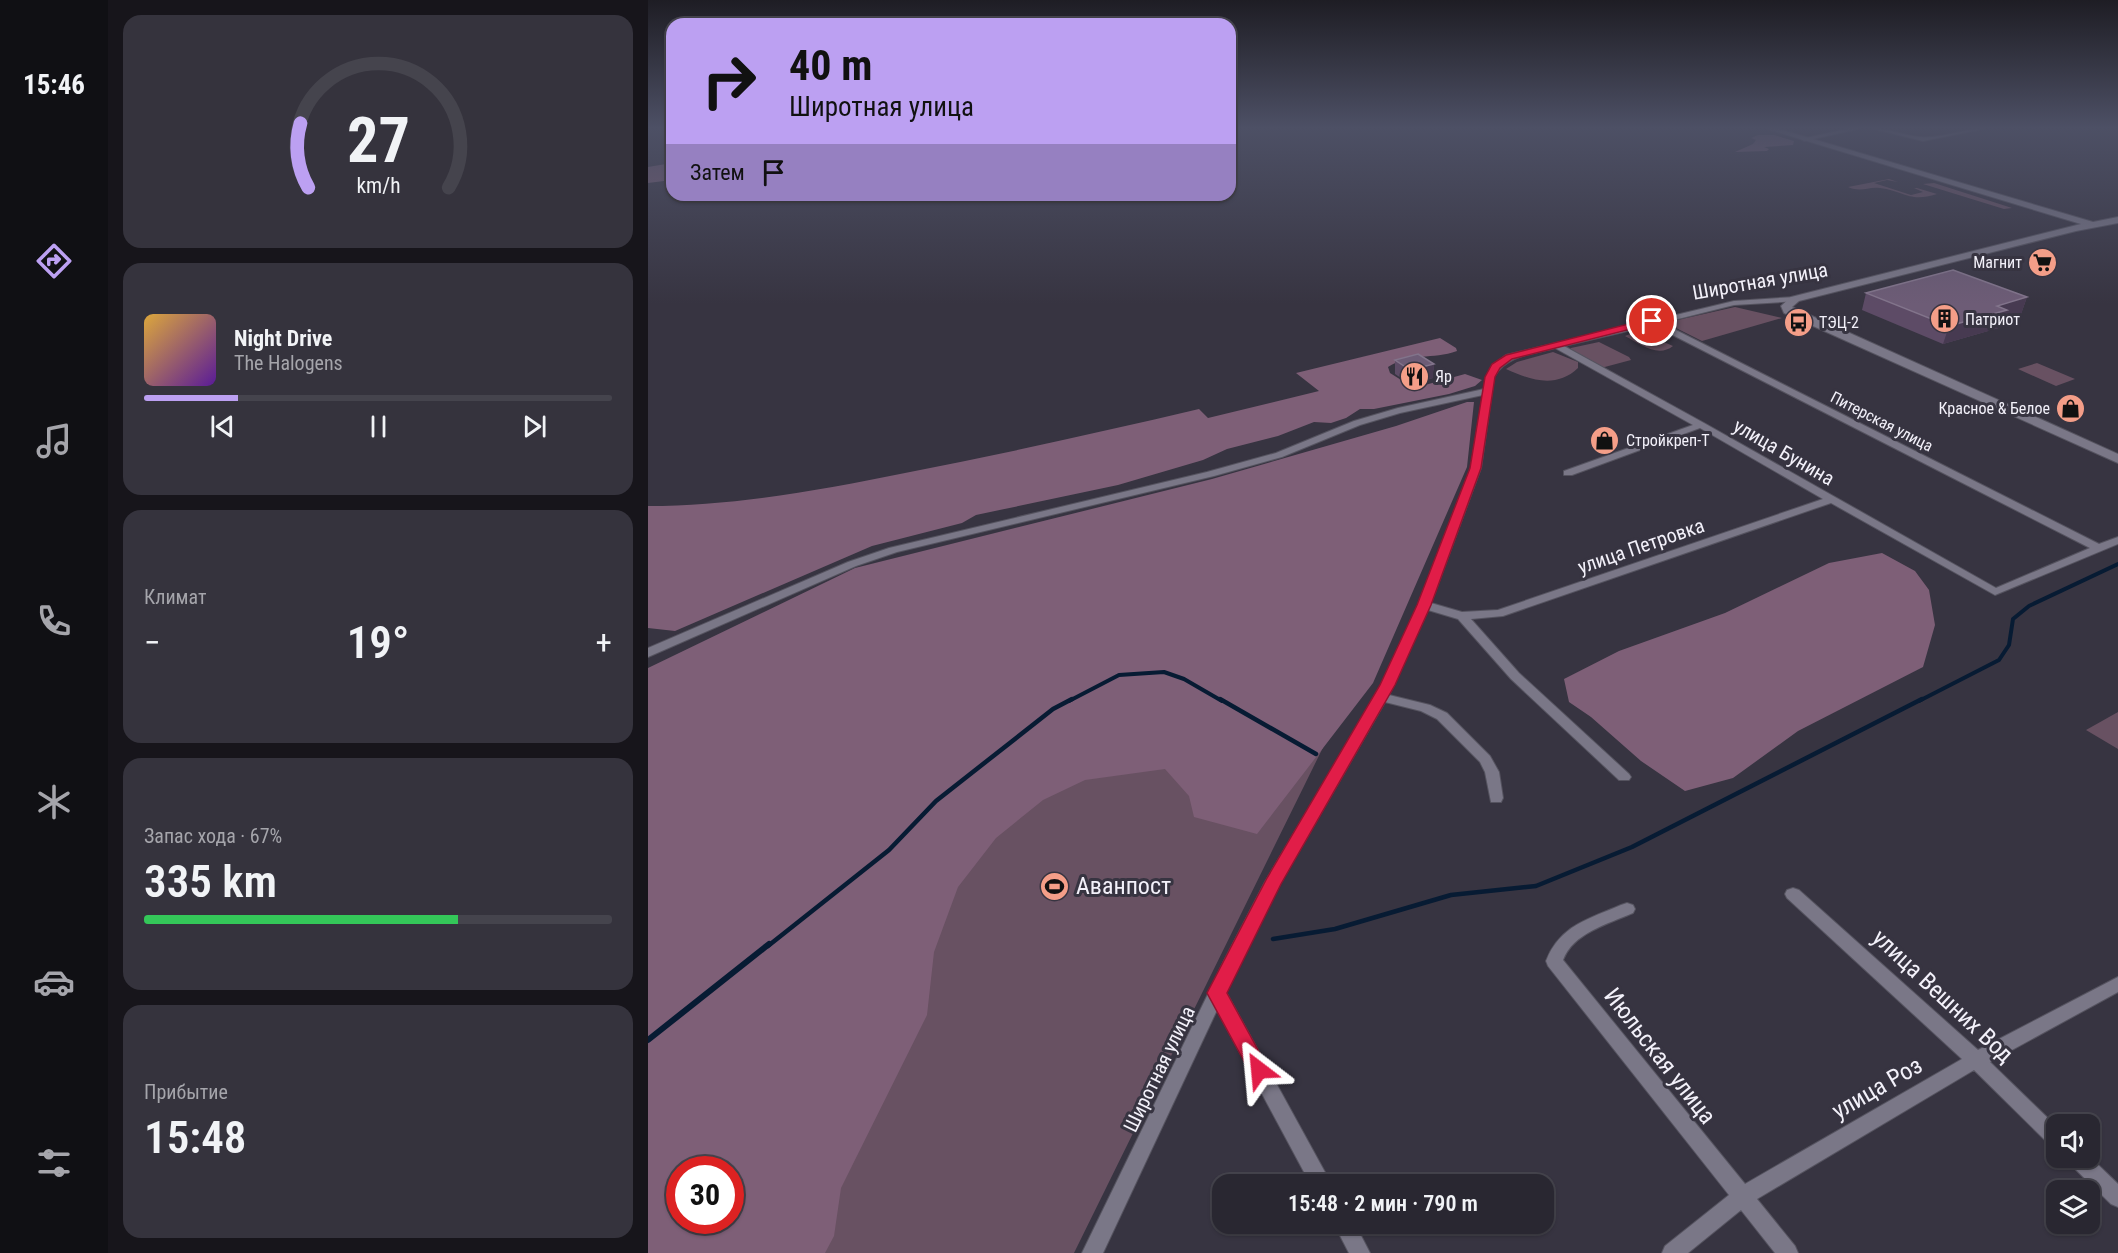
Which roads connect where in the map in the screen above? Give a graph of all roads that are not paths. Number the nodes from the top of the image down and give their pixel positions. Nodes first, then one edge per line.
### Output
1 (1959, 187) edge
2 (2118, 212) edge
3 (2118, 220) edge
4 (2079, 225) junction
5 (1795, 298) junction
6 (1748, 301) junction
7 (1788, 311) junction
8 (1652, 321) junction
9 (1555, 345) junction
10 (1487, 391) junction
11 (1701, 425) junction
12 (2118, 459) edge
13 (1568, 472) dead end
14 (1830, 500) junction
15 (2118, 540) edge
16 (2099, 548) junction
17 (1424, 605) junction
18 (1462, 616) junction
19 (648, 653) edge
20 (1381, 697) junction
21 (1624, 777) dead end
22 (1496, 798) dead end
23 (1793, 894) dead end
24 (1626, 909) dead end
25 (2118, 984) edge
26 (1217, 993) junction
27 (1976, 1060) junction
28 (2046, 1128) edge
29 (2088, 1168) edge
30 (1316, 1174) edge
31 (1742, 1197) junction
32 (2118, 1197) edge
33 (1350, 1234) edge
34 (1092, 1253) edge
35 (1360, 1253) edge
36 (1672, 1253) edge
37 (1788, 1253) edge

1 - 4 street
2 - 4 street, Широтная улица
3 - 4 street, Широтная улица
4 - 5 street, Широтная улица
5 - 6 street, Широтная улица
5 - 7 street
6 - 7 street
6 - 8 street, Широтная улица
7 - 12 street
8 - 9 street, Широтная улица
8 - 16 street, Питерская улица
9 - 10 street, Широтная улица
9 - 11 street, улица Бунина
10 - 17 street, Широтная улица
10 - 19 street
11 - 13 street
11 - 14 street, улица Бунина
14 - 16 street, улица Бунина
14 - 18 street, улица Петровка
15 - 16 street
17 - 18 street
17 - 20 street, Широтная улица
18 - 21 street
20 - 22 street
20 - 26 street, Широтная улица
23 - 27 street, улица Вешних Вод
24 - 31 street, Июльская улица
25 - 27 street, улица Роз
26 - 30 street
26 - 34 street, Широтная улица
27 - 28 street, улица Вешних Вод
27 - 31 street, улица Роз
29 - 32 street
31 - 36 street, улица Роз
31 - 37 street, Июльская улица
33 - 35 street

